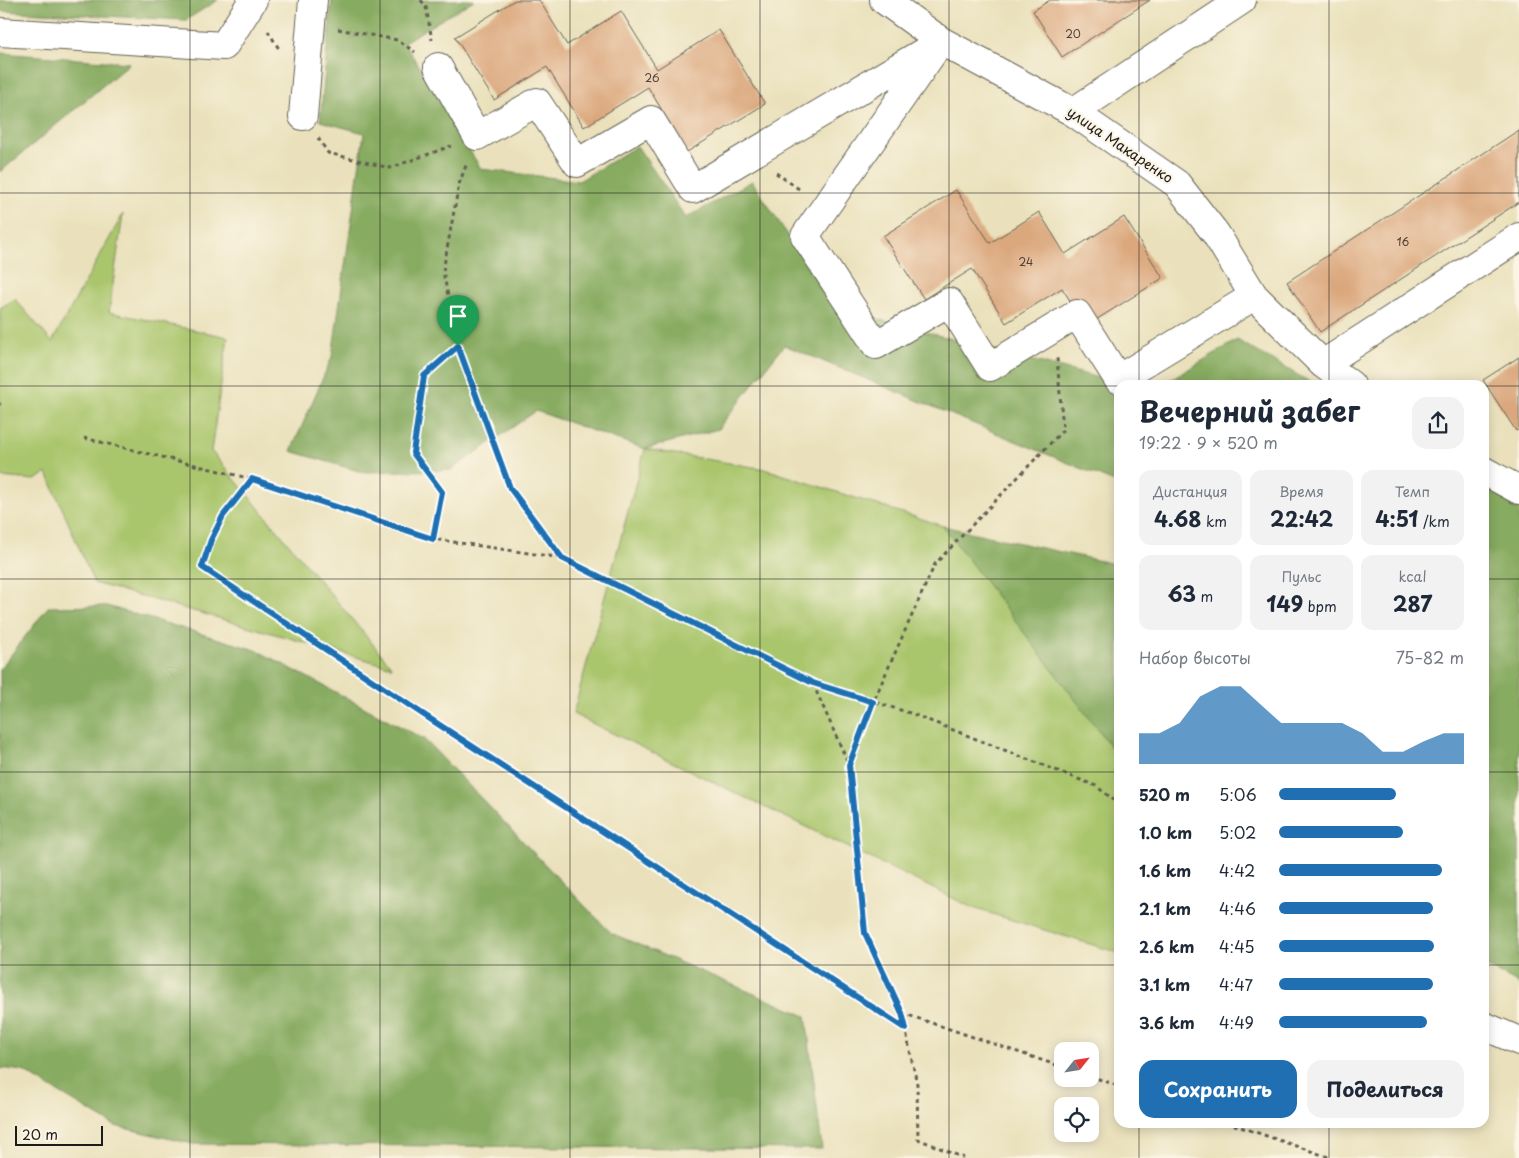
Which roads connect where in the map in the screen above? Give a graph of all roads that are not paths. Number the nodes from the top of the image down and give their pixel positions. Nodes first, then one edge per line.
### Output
1 (252, 0) edge
2 (884, 0) edge
3 (1242, 0) edge
4 (312, 12) edge
5 (0, 32) edge
6 (941, 42) junction
7 (438, 67) road end
8 (1073, 112) junction
9 (303, 116) road end
10 (1519, 237) edge
11 (1254, 296) junction
12 (1323, 364) junction
13 (1344, 380) edge
14 (1489, 474) edge
15 (1519, 490) edge
16 (1489, 1028) edge
17 (1519, 1041) edge

1 - 5 street
2 - 6 street, улица Макаренко
3 - 8 street
4 - 9 street
6 - 7 street
6 - 8 street, улица Макаренко
6 - 11 street
8 - 11 street, улица Макаренко
10 - 12 street
11 - 12 street, улица Макаренко
12 - 13 street, улица Макаренко
14 - 15 street
16 - 17 street

